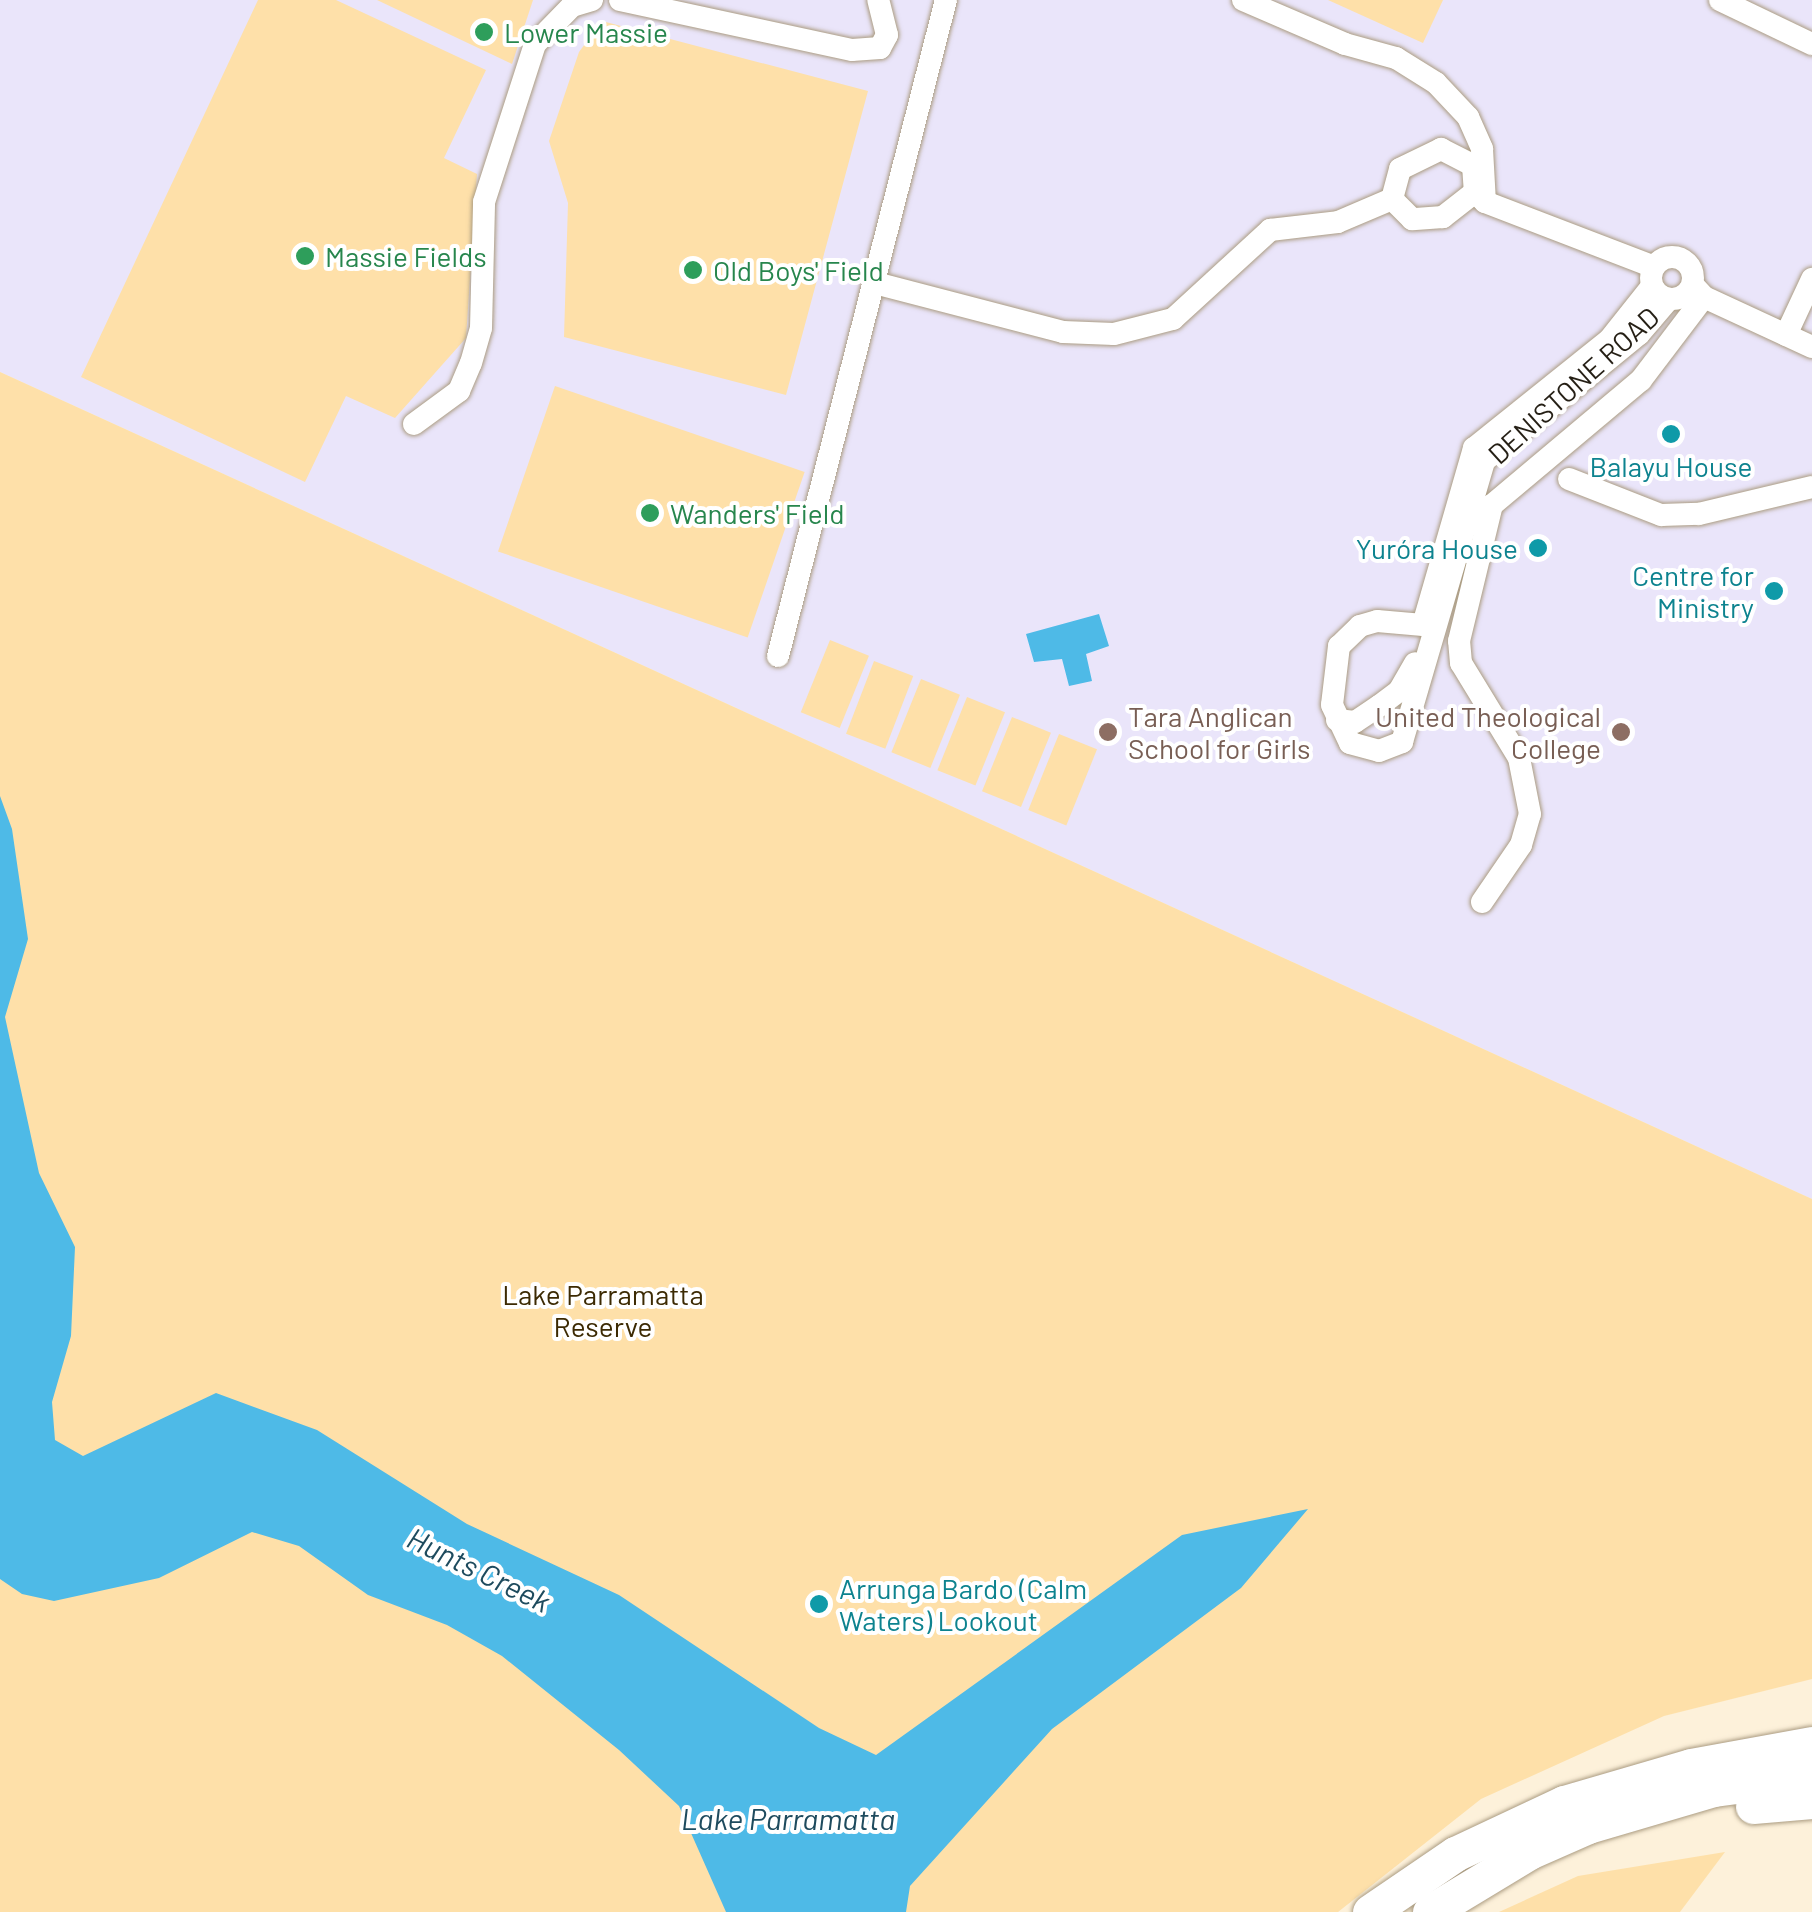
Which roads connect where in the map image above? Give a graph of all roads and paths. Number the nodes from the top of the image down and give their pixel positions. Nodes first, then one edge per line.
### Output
1 (592, 0) edge
2 (620, 0) edge
3 (694, 0) edge
4 (878, 0) edge
5 (946, 0) edge
6 (1243, 0) edge
7 (1720, 0) edge
8 (723, 25) junction
9 (1812, 44) edge
10 (1480, 197) junction
11 (1392, 199) junction
12 (1812, 279) edge
13 (875, 283) junction
14 (1658, 284) junction
15 (1699, 291) junction
16 (1786, 335) junction
17 (1812, 346) edge
18 (414, 424) dead end
19 (1569, 478) dead end
20 (1812, 488) edge
21 (1423, 625) junction
22 (778, 656) dead end
23 (1338, 720) junction
24 (1482, 902) dead end
25 (1812, 1719) edge
26 (1812, 1744) edge
27 (1812, 1776) edge
28 (1812, 1801) edge
29 (1456, 1854) junction
30 (1370, 1912) edge
31 (1430, 1912) edge
32 (1449, 1912) edge

1 - 18 street
2 - 8 street
3 - 8 street
4 - 8 street
5 - 13 street
6 - 10 street
7 - 9 street
10 - 11 street
10 - 11 street
10 - 14 street
11 - 13 street
12 - 16 street
13 - 22 street
14 - 15 street
14 - 15 street
14 - 21 street, DENISTONE ROAD
14 - 23 street, DENISTONE ROAD
15 - 16 street
15 - 24 street
16 - 17 street
19 - 20 street
21 - 23 street, DENISTONE ROAD
21 - 23 street
25 - 29 highway
26 - 29 highway
27 - 31 highway
28 - 32 highway
29 - 30 highway

